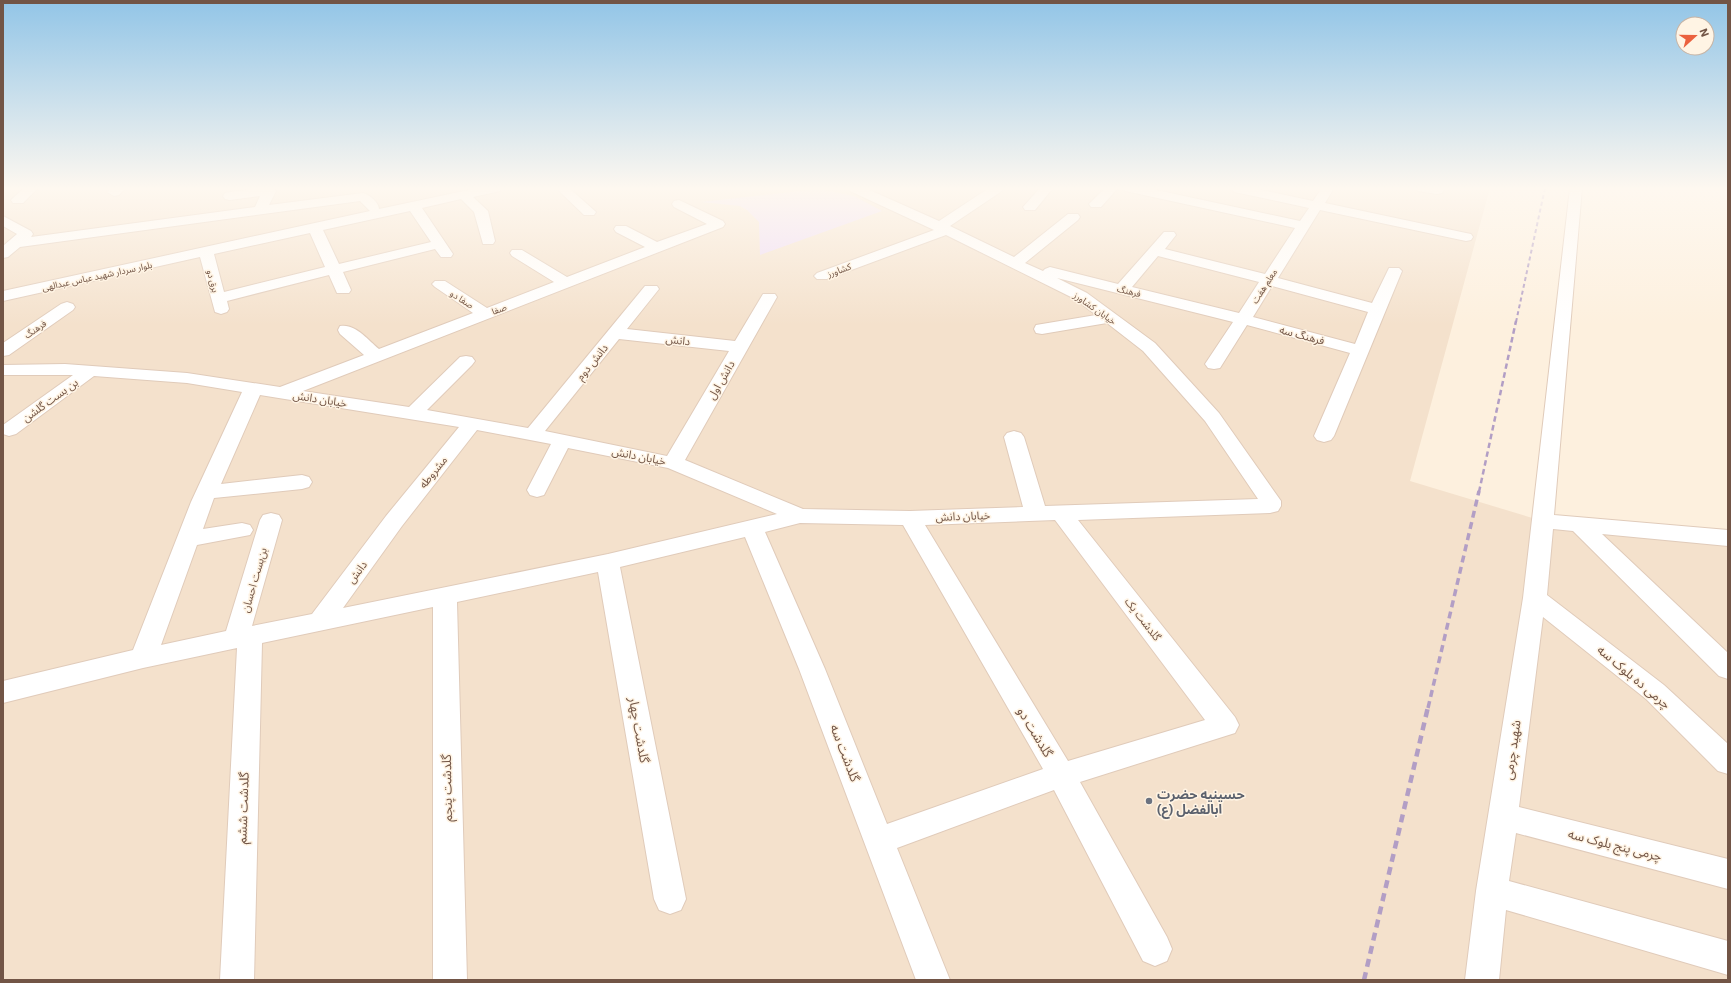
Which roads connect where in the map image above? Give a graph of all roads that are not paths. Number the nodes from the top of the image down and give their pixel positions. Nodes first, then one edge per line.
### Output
1 (26, 234) edge
2 (86, 234) edge
3 (255, 234) edge
4 (288, 234) edge
5 (318, 234) edge
6 (432, 234) edge
7 (486, 234) edge
8 (630, 234) edge
9 (693, 234) edge
10 (930, 234) edge
11 (953, 234) edge
12 (1051, 234) edge
13 (1298, 234) edge
14 (1451, 234) edge
15 (1572, 234) edge
16 (1169, 235) dead end
17 (1466, 237) dead end
18 (488, 241) dead end
19 (16, 243) junction
20 (657, 248) junction
21 (1155, 251) junction
22 (206, 252) junction
23 (517, 253) dead end
24 (3, 254) edge
25 (1014, 264) junction
26 (334, 270) junction
27 (1394, 271) dead end
28 (822, 276) dead end
29 (1269, 280) junction
30 (566, 283) junction
31 (440, 284) dead end
32 (3, 285) edge
33 (652, 289) dead end
34 (1122, 289) junction
35 (343, 290) dead end
36 (3, 296) edge
37 (769, 297) dead end
38 (67, 307) dead end
39 (1378, 310) junction
40 (485, 314) junction
41 (1110, 318) junction
42 (1243, 319) junction
43 (1042, 329) dead end
44 (346, 330) dead end
45 (616, 333) junction
46 (740, 347) junction
47 (3, 351) edge
48 (1361, 352) junction
49 (376, 356) junction
50 (466, 361) dead end
51 (1214, 364) dead end
52 (3, 370) edge
53 (90, 371) junction
54 (253, 389) junction
55 (281, 393) junction
56 (413, 414) junction
57 (472, 423) junction
58 (9, 430) dead end
59 (532, 434) junction
60 (1324, 436) dead end
61 (1014, 437) dead end
62 (562, 441) junction
63 (673, 463) junction
64 (302, 482) dead end
65 (537, 490) dead end
66 (207, 492) junction
67 (1270, 506) joint
68 (1036, 514) junction
69 (1061, 514) junction
70 (800, 516) junction
71 (910, 518) junction
72 (271, 520) dead end
73 (394, 521) joint
74 (1544, 521) junction
75 (1580, 524) junction
76 (752, 527) junction
77 (242, 530) dead end
78 (1728, 538) edge
79 (188, 539) junction
80 (608, 562) junction
81 (445, 596) junction
82 (1535, 598) junction
83 (319, 622) junction
84 (243, 638) junction
85 (143, 658) junction
86 (1728, 669) edge
87 (3, 692) edge
88 (1728, 762) edge
89 (1061, 775) junction
90 (1503, 816) junction
91 (879, 841) junction
92 (1728, 874) edge
93 (1492, 891) junction
94 (670, 899) dead end
95 (1155, 949) dead end
96 (1728, 958) edge
97 (237, 980) edge
98 (450, 980) edge
99 (933, 980) edge
100 (1482, 980) edge

1 - 19 street
2 - 19 street
3 - 32 street, بلوار سردار شهید عباس عبدالهی
4 - 22 street, بلوار سردار شهید عباس عبدالهی
5 - 26 street
6 - 26 street
7 - 18 street
8 - 20 street
9 - 20 street, صفا
10 - 28 street, کشاورز
11 - 25 street, خیابان کشاورز
12 - 25 street
13 - 29 street, معلم هفت
14 - 17 street
15 - 74 street, شهید چرمی
16 - 21 street
19 - 24 street
20 - 30 street, صفا
21 - 29 street
21 - 34 street
22 - 26 street, برق دو
22 - 36 street, بلوار سردار شهید عباس عبدالهی
23 - 30 street
25 - 34 street, فرهنگ
25 - 41 street, خیابان کشاورز
26 - 35 street
27 - 39 street
29 - 39 street
29 - 42 street, معلم هفت
30 - 40 street, صفا
31 - 40 street, صفا دو
33 - 45 street, دانش دوم
34 - 42 street, فرهنگ
37 - 46 street, دانش اول
38 - 47 street, فرهنگ
39 - 48 street
40 - 49 street, صفا
41 - 43 street
41 - 67 street, خیابان کشاورز
42 - 48 street, فرهنگ سه
42 - 51 street, معلم هفت
44 - 49 street
45 - 46 street, دانش
45 - 59 street, دانش دوم
46 - 63 street, دانش اول
48 - 60 street
49 - 55 street, صفا
50 - 56 street
52 - 53 street, خیابان دانش
53 - 54 street, خیابان دانش
53 - 58 street, بن بست گلشن
54 - 55 street, خیابان دانش
54 - 66 street
55 - 56 street, خیابان دانش
56 - 57 street, خیابان دانش
57 - 59 street, خیابان دانش
57 - 73 street, مشروطه
59 - 62 street, خیابان دانش
61 - 68 street
62 - 63 street, خیابان دانش
62 - 65 street
63 - 70 street, خیابان دانش
64 - 66 street
66 - 79 street
67 - 69 street, خیابان دانش
68 - 69 street, خیابان دانش
68 - 71 street, خیابان دانش
69 - 89 street, گلدشت یک
70 - 71 street, خیابان دانش
70 - 76 street
71 - 89 street, گلدشت دو
72 - 84 street, بن‌بست احسان
73 - 83 street, دانش
74 - 75 street
74 - 82 street, شهید چرمی
75 - 78 street
75 - 86 street
76 - 80 street
76 - 91 street, گلدشت سه
77 - 79 street
79 - 85 street
80 - 81 street
80 - 94 street, گلدشت چهار
81 - 83 street
81 - 98 street, گلدشت پنجم
82 - 88 street, چرمی ده بلوک سه
82 - 90 street, شهید چرمی
83 - 84 street
84 - 85 street
84 - 97 street, گلدشت ششم
85 - 87 street
89 - 91 street
89 - 95 street, گلدشت دو
90 - 92 street, چرمی پنج بلوک سه
90 - 93 street, شهید چرمی
91 - 99 street, گلدشت سه
93 - 96 street
93 - 100 street, شهید چرمی

